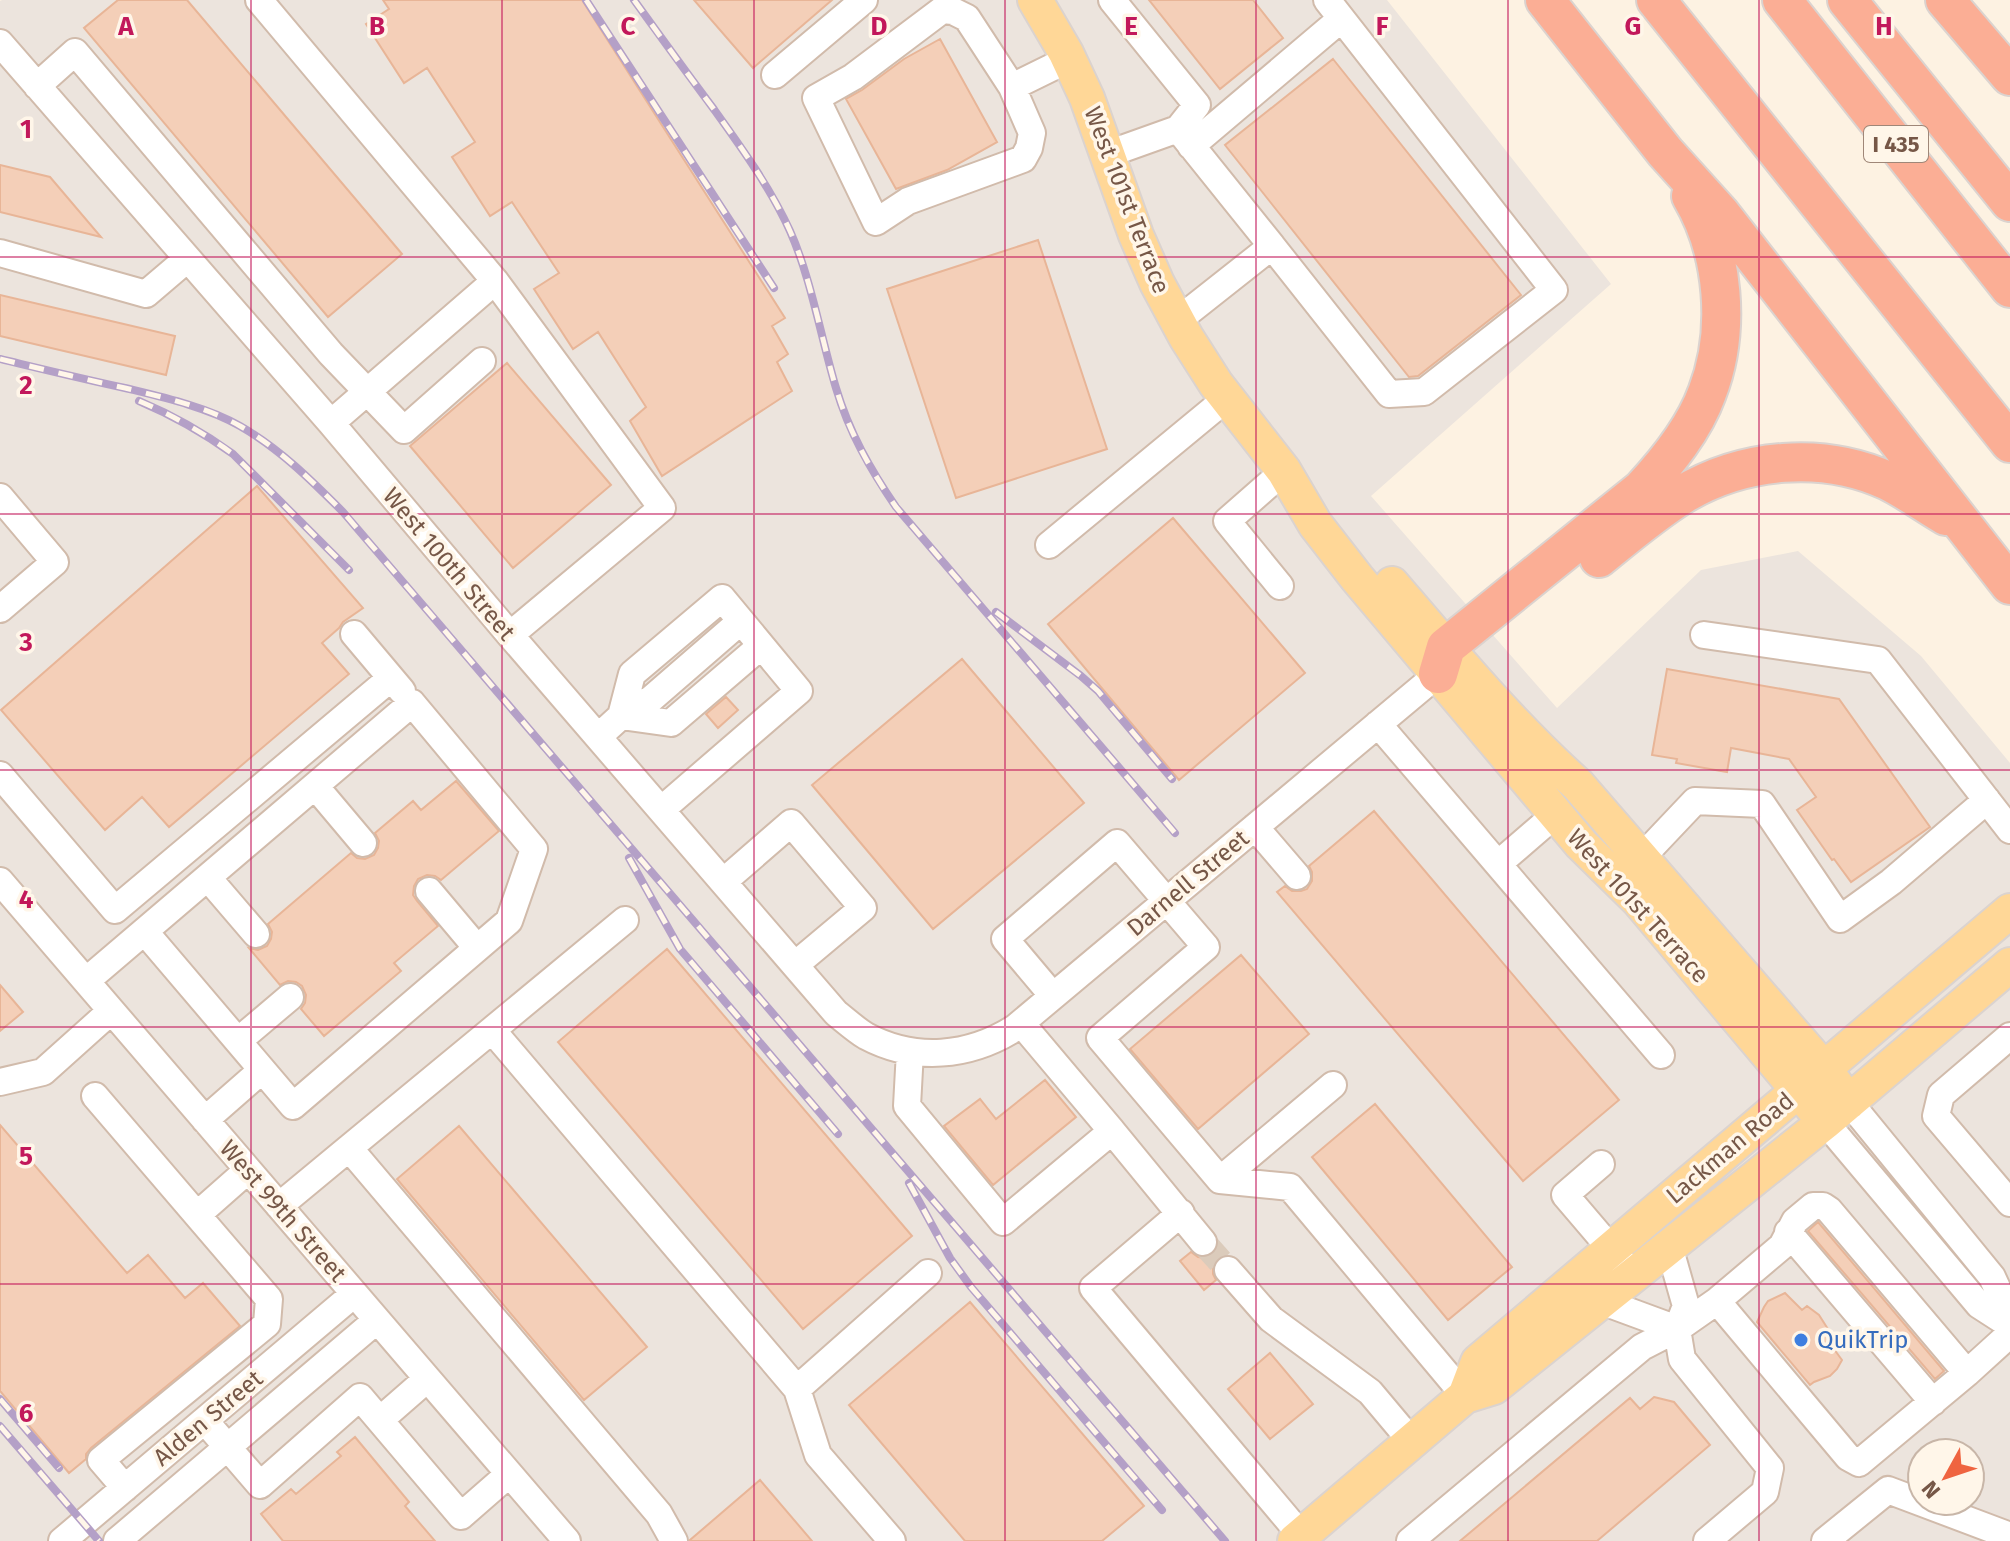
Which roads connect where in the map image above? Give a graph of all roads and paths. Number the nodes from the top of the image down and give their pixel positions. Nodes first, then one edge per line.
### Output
1 (259, 0) edge
2 (864, 0) edge
3 (1035, 0) edge
4 (1112, 0) edge
5 (1545, 0) edge
6 (1656, 0) edge
7 (1782, 0) edge
8 (1847, 0) edge
9 (1945, 0) edge
10 (1334, 10) edge
11 (0, 43) edge
12 (1069, 59) junction
13 (775, 75) dead end
14 (2010, 76) edge
15 (37, 86) junction
16 (1012, 87) junction
17 (1184, 138) junction
18 (1665, 152) junction
19 (1108, 154) junction
20 (2010, 202) edge
21 (1272, 246) junction
22 (0, 253) edge
23 (187, 259) junction
24 (495, 281) junction
25 (2010, 288) edge
26 (1177, 321) junction
27 (482, 361) dead end
28 (368, 392) junction
29 (1227, 398) junction
30 (331, 423) junction
31 (2010, 443) edge
32 (1284, 471) junction
33 (0, 497) edge
34 (1965, 528) junction
35 (1049, 545) dead end
36 (2010, 585) edge
37 (1280, 586) dead end
38 (0, 609) edge
39 (751, 633) junction
40 (354, 634) dead end
41 (510, 635) junction
42 (1704, 635) dead end
43 (1449, 663) junction
44 (391, 678) junction
45 (412, 703) junction
46 (621, 716) junction
47 (1378, 724) junction
48 (598, 737) junction
49 (0, 775) edge
50 (315, 786) junction
51 (1987, 800) junction
52 (661, 810) junction
53 (1556, 814) junction
54 (1255, 827) junction
55 (2010, 830) edge
56 (363, 843) dead end
57 (1641, 858) junction
58 (1498, 864) junction
59 (162, 870) junction
60 (1297, 876) dead end
61 (208, 878) junction
62 (0, 881) edge
63 (723, 882) junction
64 (429, 891) dead end
65 (185, 897) junction
66 (1167, 901) junction
67 (2010, 911) edge
68 (625, 920) dead end
69 (145, 932) junction
70 (256, 934) dead end
71 (2010, 946) edge
72 (477, 948) junction
73 (795, 965) junction
74 (2010, 965) edge
75 (86, 981) junction
76 (1984, 988) junction
77 (1053, 996) junction
78 (290, 997) dead end
79 (111, 1011) junction
80 (1021, 1023) junction
81 (492, 1030) junction
82 (2010, 1036) edge
83 (238, 1041) junction
84 (915, 1052) junction
85 (1661, 1055) dead end
86 (262, 1070) junction
87 (1811, 1079) junction
88 (0, 1082) edge
89 (1333, 1085) dead end
90 (95, 1096) dead end
91 (1837, 1112) junction
92 (205, 1120) junction
93 (1112, 1131) junction
94 (349, 1148) junction
95 (1601, 1164) dead end
96 (248, 1170) junction
97 (1220, 1180) junction
98 (2010, 1203) edge
99 (279, 1206) junction
100 (1181, 1213) junction
101 (197, 1215) junction
102 (1788, 1232) junction
103 (1203, 1242) tunnel mouth
104 (1669, 1246) junction
105 (1612, 1249) junction
106 (1228, 1270) tunnel mouth
107 (928, 1273) dead end
108 (1633, 1276) junction
109 (354, 1294) junction
110 (1601, 1301) junction
111 (1717, 1301) junction
112 (2010, 1316) edge
113 (377, 1320) junction
114 (2010, 1325) edge
115 (1677, 1329) junction
116 (2010, 1334) edge
117 (1967, 1373) junction
118 (427, 1379) junction
119 (797, 1389) junction
120 (1465, 1396) junction
121 (1933, 1402) junction
122 (380, 1420) junction
123 (205, 1421) junction
124 (1412, 1442) junction
125 (228, 1447) junction
126 (509, 1474) junction
127 (125, 1488) junction
128 (2010, 1536) edge
129 (559, 1538) edge
130 (1301, 1539) edge
131 (62, 1541) edge
132 (117, 1541) edge
133 (674, 1541) edge
134 (892, 1541) edge
135 (1410, 1541) edge
136 (1707, 1541) edge
137 (1825, 1541) edge

1 - 24 street
2 - 13 street
3 - 12 main road, West 101st Terrace
4 - 17 street
5 - 18 highway
6 - 31 highway
7 - 25 highway, I 435
8 - 20 highway, I 435
9 - 14 highway
10 - 17 street
10 - 21 street
11 - 15 street, West 100th Street
12 - 16 street
12 - 19 main road, West 101st Terrace
15 - 23 street, West 100th Street
15 - 28 street
16 - 16 street
17 - 19 street
17 - 21 street
18 - 34 highway
18 - 43 highway
19 - 26 main road, West 101st Terrace
21 - 26 street
22 - 23 street
23 - 30 street, West 100th Street
24 - 28 street
24 - 41 street
26 - 29 main road, West 101st Terrace
27 - 28 street
28 - 30 street
29 - 32 main road, West 101st Terrace
29 - 35 street
30 - 41 street, West 100th Street
32 - 37 street
32 - 43 main road, West 101st Terrace
33 - 38 street
34 - 36 highway
34 - 43 highway
39 - 46 street
39 - 46 street
39 - 52 street
40 - 44 street
41 - 48 street, West 100th Street
42 - 51 street
43 - 47 street, Darnell Street
43 - 53 main road, West 101st Terrace
43 - 57 main road, West 101st Terrace
44 - 45 street
44 - 59 street
45 - 50 street
45 - 72 street
46 - 48 street
47 - 54 street, Darnell Street
47 - 58 street
48 - 52 street, West 100th Street
49 - 59 street
50 - 56 street
50 - 61 street
51 - 55 street
51 - 57 street
52 - 63 street, West 100th Street
53 - 58 street
53 - 87 main road, West 101st Terrace
54 - 60 street
54 - 66 street, Darnell Street
57 - 87 main road, West 101st Terrace
58 - 85 street
59 - 65 street
61 - 65 street
61 - 70 street
62 - 75 street, West 99th Street
63 - 73 street, West 100th Street
63 - 73 street
64 - 72 street
65 - 69 street
66 - 77 street, Darnell Street
66 - 77 street
66 - 97 street
67 - 87 main road, Lackman Road
68 - 81 street
69 - 75 street
69 - 83 street
71 - 76 main road
72 - 86 street
73 - 84 street, West 100th Street
74 - 76 main road, Lackman Road
75 - 79 street, West 99th Street
76 - 91 main road, Lackman Road
77 - 80 street, Darnell Street
78 - 83 street
79 - 88 street
79 - 92 street, West 99th Street
80 - 84 street, Darnell Street
80 - 93 street
81 - 94 street
81 - 119 street
82 - 98 street
83 - 86 street
84 - 93 street
86 - 92 street
87 - 91 main road, West 101st Terrace
87 - 105 main road, Lackman Road
89 - 97 street
90 - 101 street
91 - 104 main road, Lackman Road
91 - 112 street, West 101st Terrace
91 - 114 street, West 101st Terrace
92 - 96 street, West 99th Street
93 - 100 street
94 - 99 street
94 - 133 street
95 - 105 street
96 - 99 street, West 99th Street
96 - 101 street
97 - 120 street
99 - 109 street, West 99th Street
100 - 103 street
100 - 130 street
101 - 127 street
102 - 111 street
102 - 117 street
102 - 121 street
104 - 108 main road, Lackman Road
104 - 115 street
105 - 108 street
105 - 120 main road, Lackman Road
106 - 124 street
107 - 119 street
108 - 110 main road, Lackman Road
109 - 113 street, West 99th Street
109 - 123 street, Alden Street
110 - 115 street
110 - 120 main road, Lackman Road
111 - 115 street
111 - 121 street
113 - 118 street, West 99th Street
113 - 125 street, Alden Street
115 - 135 street
115 - 136 street
116 - 117 street
117 - 121 street
118 - 122 street
118 - 126 street, West 99th Street
119 - 134 street
120 - 124 main road, Lackman Road
122 - 125 street
122 - 126 street
123 - 125 street
123 - 127 street, Alden Street
124 - 130 main road, Lackman Road
125 - 132 street, Alden Street
126 - 129 street, West 99th Street
127 - 131 street, Alden Street
128 - 137 street

